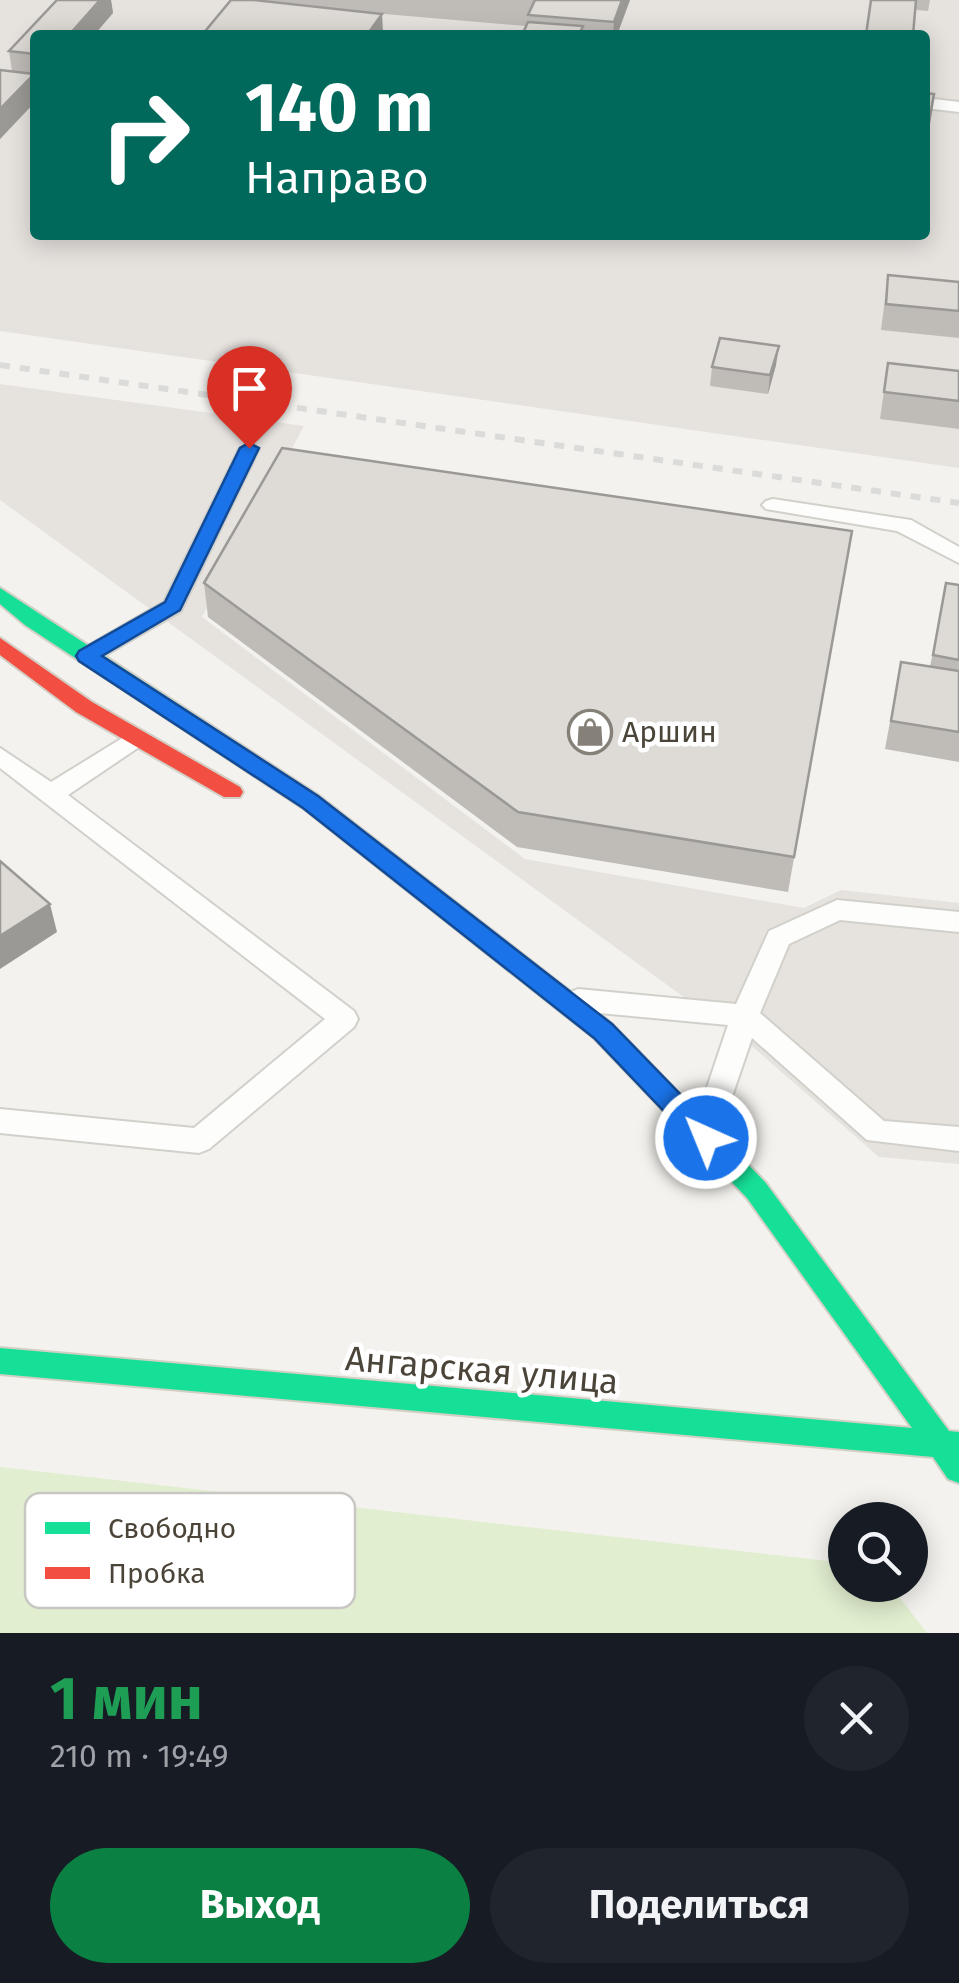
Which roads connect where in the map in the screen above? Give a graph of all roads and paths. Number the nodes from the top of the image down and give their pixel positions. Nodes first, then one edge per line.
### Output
1 (930, 104) edge
2 (959, 107) edge
3 (249, 448) dead end
4 (773, 505) dead end
5 (959, 556) edge
6 (0, 594) edge
7 (0, 646) edge
8 (87, 656) junction
9 (137, 737) junction
10 (0, 756) edge
11 (50, 795) junction
12 (252, 803) dead end
13 (334, 851) dead end
14 (959, 922) edge
15 (481, 937) junction
16 (558, 998) junction
17 (746, 1016) junction
18 (0, 1121) edge
19 (706, 1138) junction
20 (959, 1139) edge
21 (0, 1361) edge
22 (951, 1445) edge
23 (959, 1469) edge

1 - 2 lane
3 - 8 lane
4 - 5 lane
6 - 8 main road
7 - 9 main road
8 - 15 main road
9 - 11 lane
9 - 12 main road
10 - 11 lane
11 - 18 lane
13 - 15 main road
14 - 17 lane
15 - 16 main road
16 - 17 lane
16 - 19 main road
17 - 19 lane
17 - 20 lane
19 - 22 main road
21 - 22 main road, Ангарская улица
22 - 23 main road

